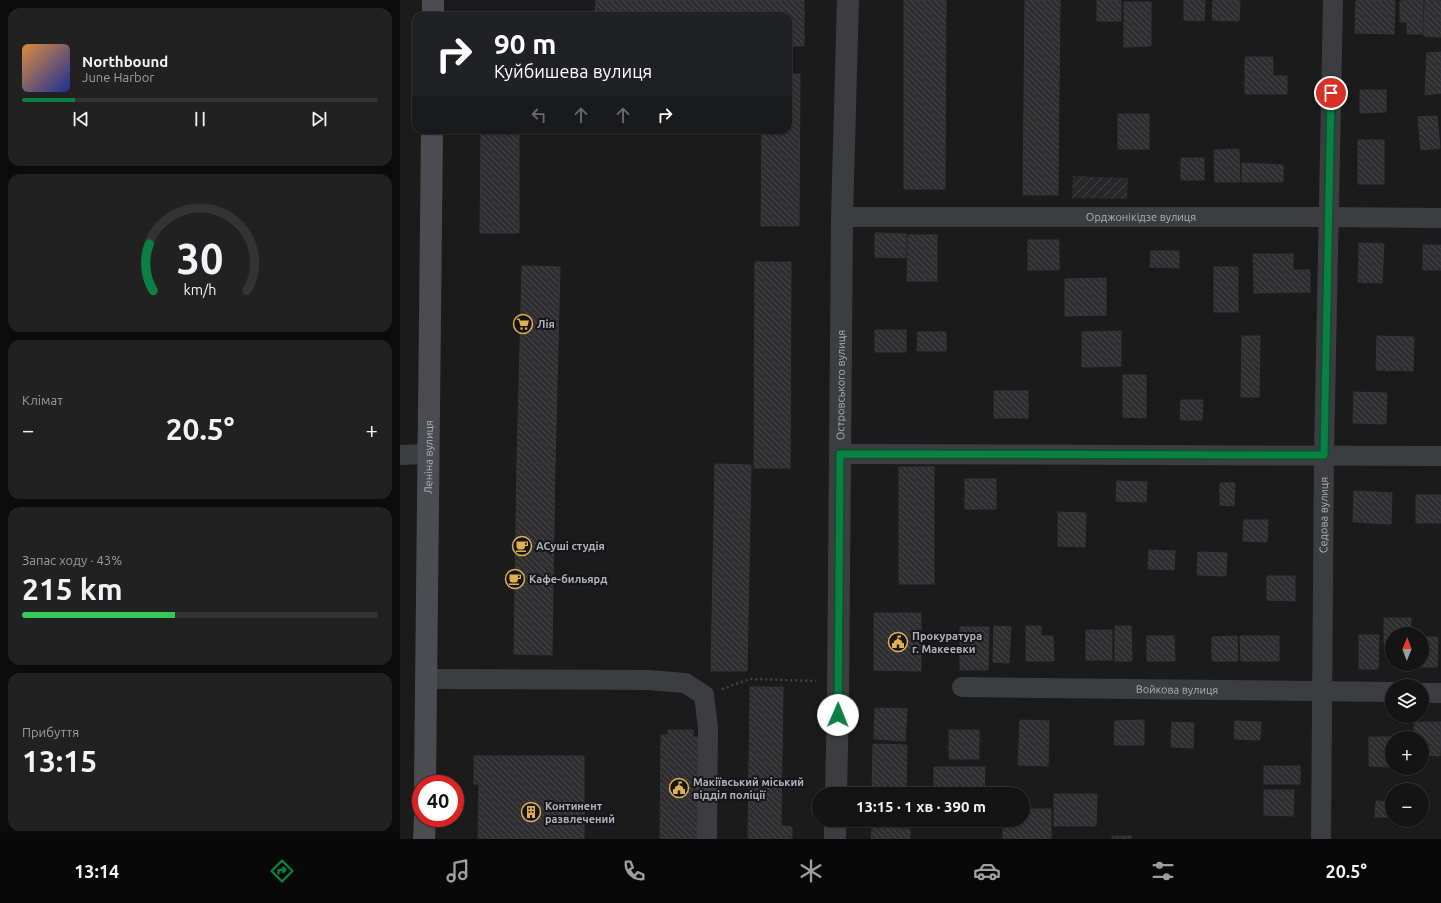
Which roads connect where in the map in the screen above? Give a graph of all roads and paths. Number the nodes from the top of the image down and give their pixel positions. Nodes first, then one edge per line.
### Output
1 (433, 0) edge
2 (848, 0) edge
3 (1333, 0) edge
4 (433, 12) edge
5 (432, 134) edge
6 (842, 217) junction
7 (1329, 217) junction
8 (1441, 218) edge
9 (400, 454) edge
10 (428, 454) junction
11 (840, 454) junction
12 (1324, 455) junction
13 (1441, 456) edge
14 (427, 679) junction
15 (816, 681) dead end
16 (962, 687) dead end
17 (1323, 691) junction
18 (1385, 692) edge
19 (1429, 693) edge
20 (1441, 693) edge
21 (704, 695) junction
22 (425, 775) edge
23 (836, 787) edge
24 (425, 827) edge
25 (835, 827) edge
26 (424, 839) edge
27 (707, 839) edge
28 (835, 839) edge
29 (1321, 839) edge

1 - 4 main road
2 - 6 street, Островського вулиця
3 - 7 street, Седова вулиця
5 - 10 main road, Леніна вулиця
6 - 7 street, Орджонікідзе вулиця
6 - 11 street, Островського вулиця
7 - 8 street, Орджонікідзе вулиця
7 - 12 street, Седова вулиця
9 - 10 street
10 - 14 main road, Леніна вулиця
11 - 12 street
11 - 23 street, Островського вулиця
12 - 13 street
12 - 17 street, Седова вулиця
14 - 21 street
14 - 22 main road, Леніна вулиця
15 - 21 path
16 - 17 street, Войкова вулиця
17 - 18 street, Войкова вулиця
17 - 29 street, Седова вулиця
19 - 20 street
21 - 27 street
24 - 26 main road
25 - 28 street

